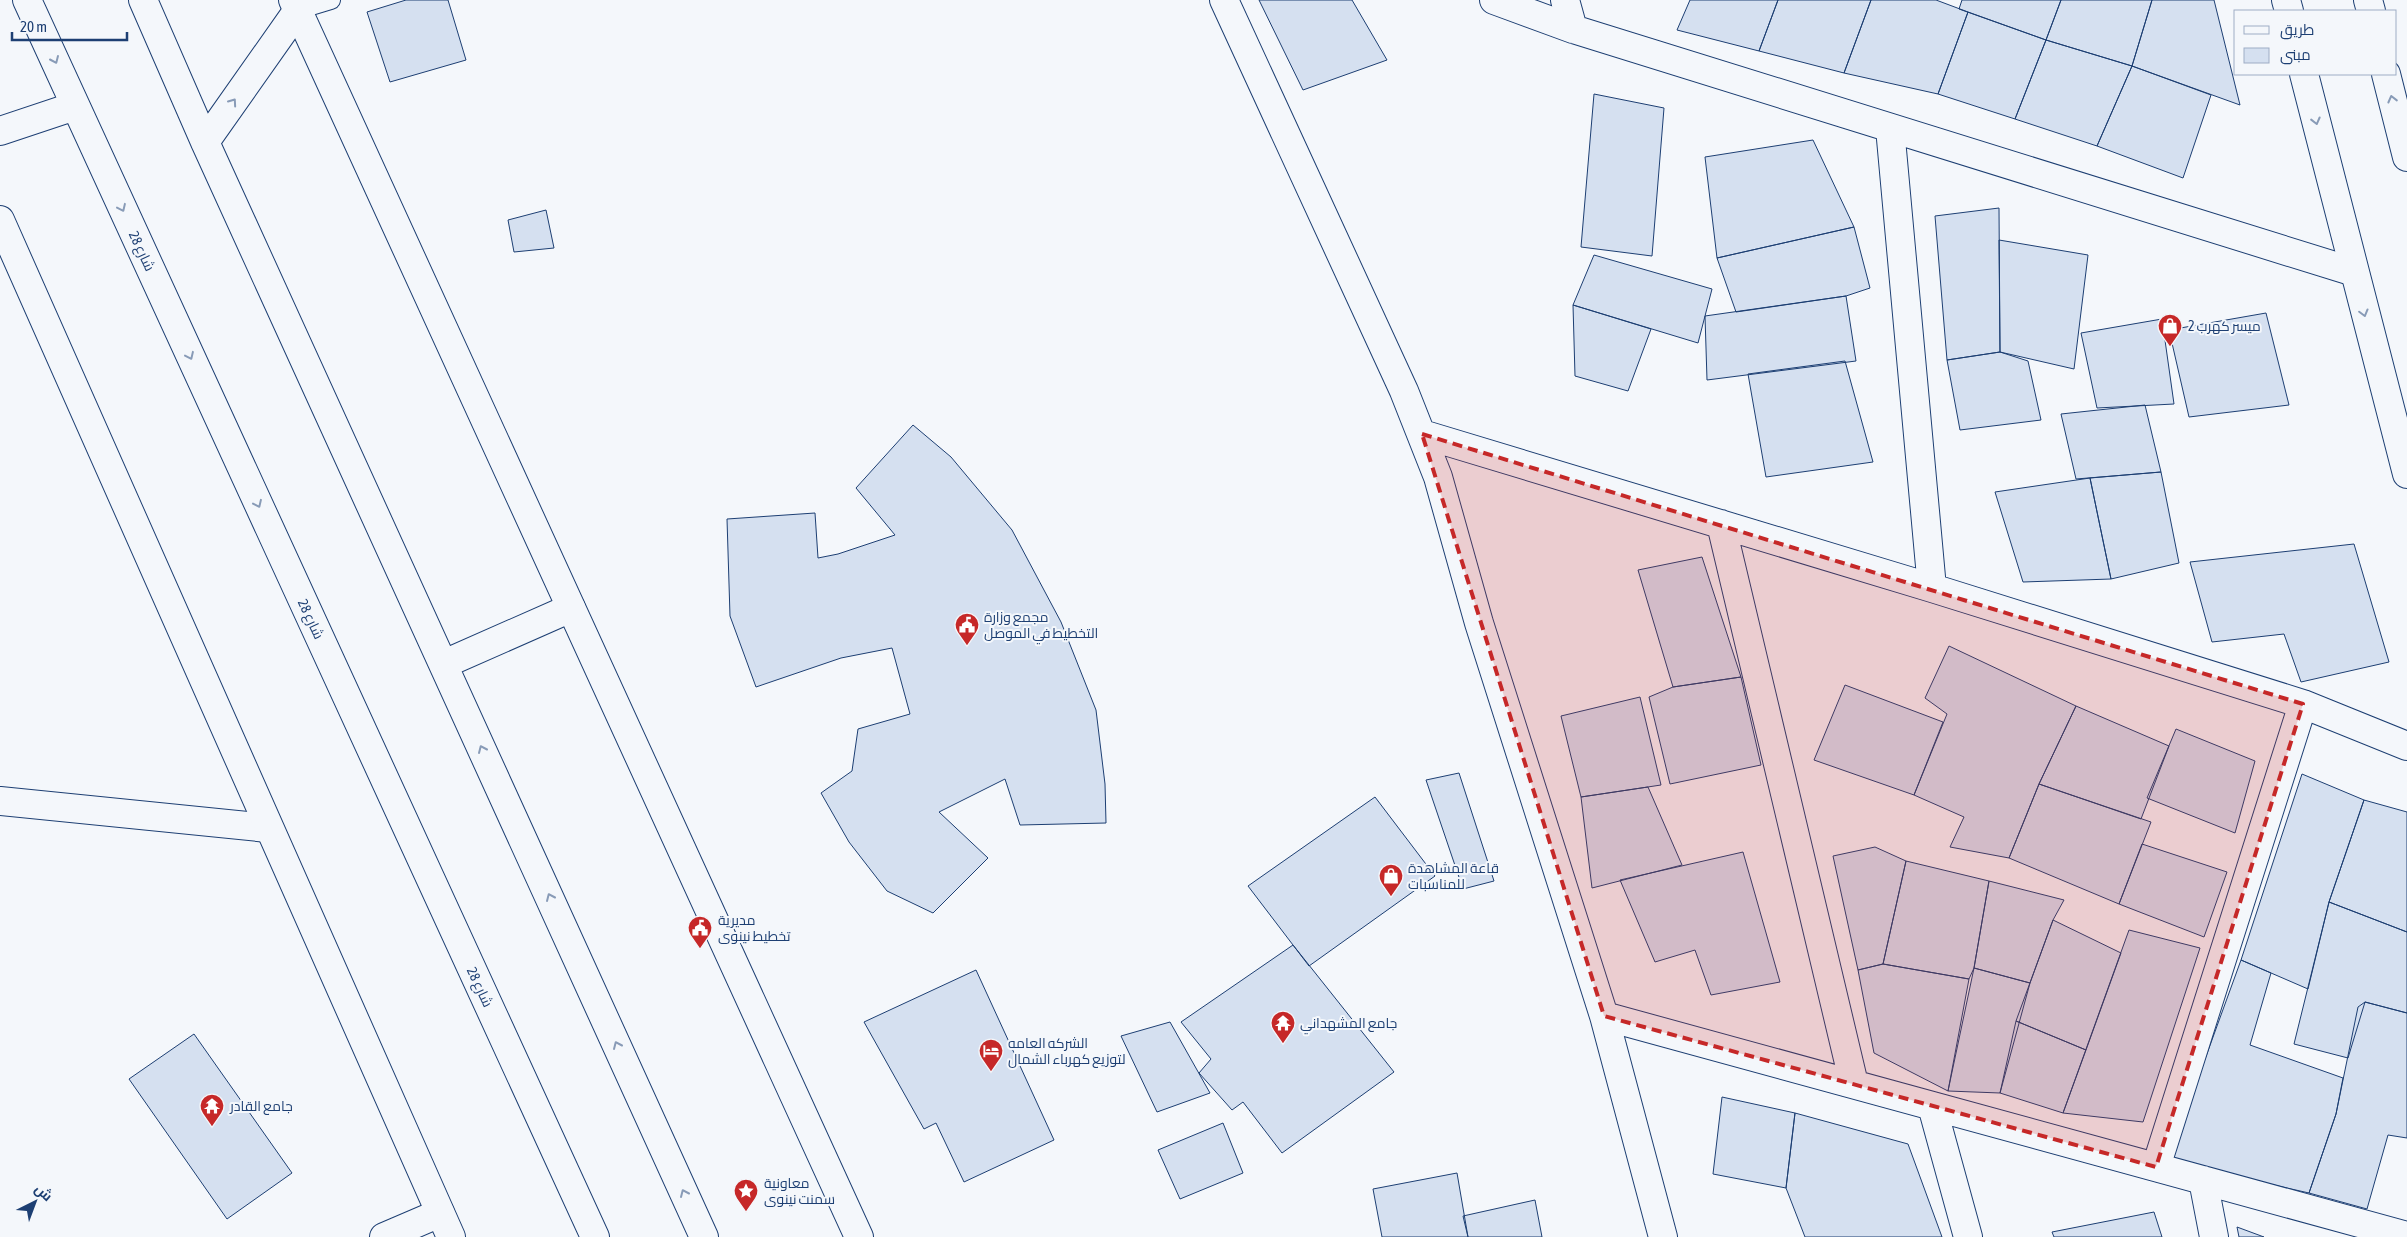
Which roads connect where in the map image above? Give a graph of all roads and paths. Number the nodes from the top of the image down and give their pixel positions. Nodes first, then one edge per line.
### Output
1 (27, 0) edge
2 (143, 0) edge
3 (331, 0) edge
4 (1224, 0) edge
5 (1494, 0) edge
6 (1565, 0) edge
7 (295, 5) edge
8 (1573, 28) junction
9 (2304, 75) edge
10 (2386, 75) edge
11 (75, 106) junction
12 (1890, 128) junction
13 (0, 131) edge
14 (205, 142) junction
15 (2407, 157) edge
16 (0, 220) edge
17 (2354, 272) junction
18 (1422, 434) junction
19 (2407, 474) edge
20 (1721, 524) junction
21 (1932, 588) junction
22 (572, 608) junction
23 (444, 664) junction
24 (2303, 704) junction
25 (2407, 746) edge
26 (0, 801) edge
27 (268, 828) junction
28 (1604, 1016) junction
29 (1854, 1084) junction
30 (1932, 1106) junction
31 (2156, 1167) junction
32 (2203, 1180) junction
33 (445, 1225) edge
34 (2407, 1236) edge
35 (384, 1237) edge
36 (595, 1237) edge
37 (704, 1237) edge
38 (859, 1237) edge
39 (1662, 1237) edge
40 (1968, 1237) edge
41 (2214, 1237) edge

1 -> 11 main road, شارع 28
2 - 14 main road
3 - 7 lane
4 - 18 main road
5 - 8 main road
6 - 8 main road
14 -> 7 main road
7 - 22 main road
8 - 12 main road
9 -> 17 main road
15 -> 10 main road
11 - 13 main road
11 -> 36 main road, شارع 28
12 - 17 main road
12 - 21 main road
14 - 23 main road
16 - 27 main road
17 -> 19 main road
18 - 20 main road
18 - 28 main road
20 - 21 main road
20 - 29 main road
21 - 24 main road
22 - 23 main road
22 - 38 main road
37 -> 23 main road
24 - 25 main road
24 - 31 main road
26 - 27 main road
27 - 33 main road
28 - 29 main road
28 - 39 main road
29 - 30 main road
30 - 31 main road
30 - 40 main road
31 - 32 main road
32 - 34 main road
32 - 41 main road
33 - 35 main road

